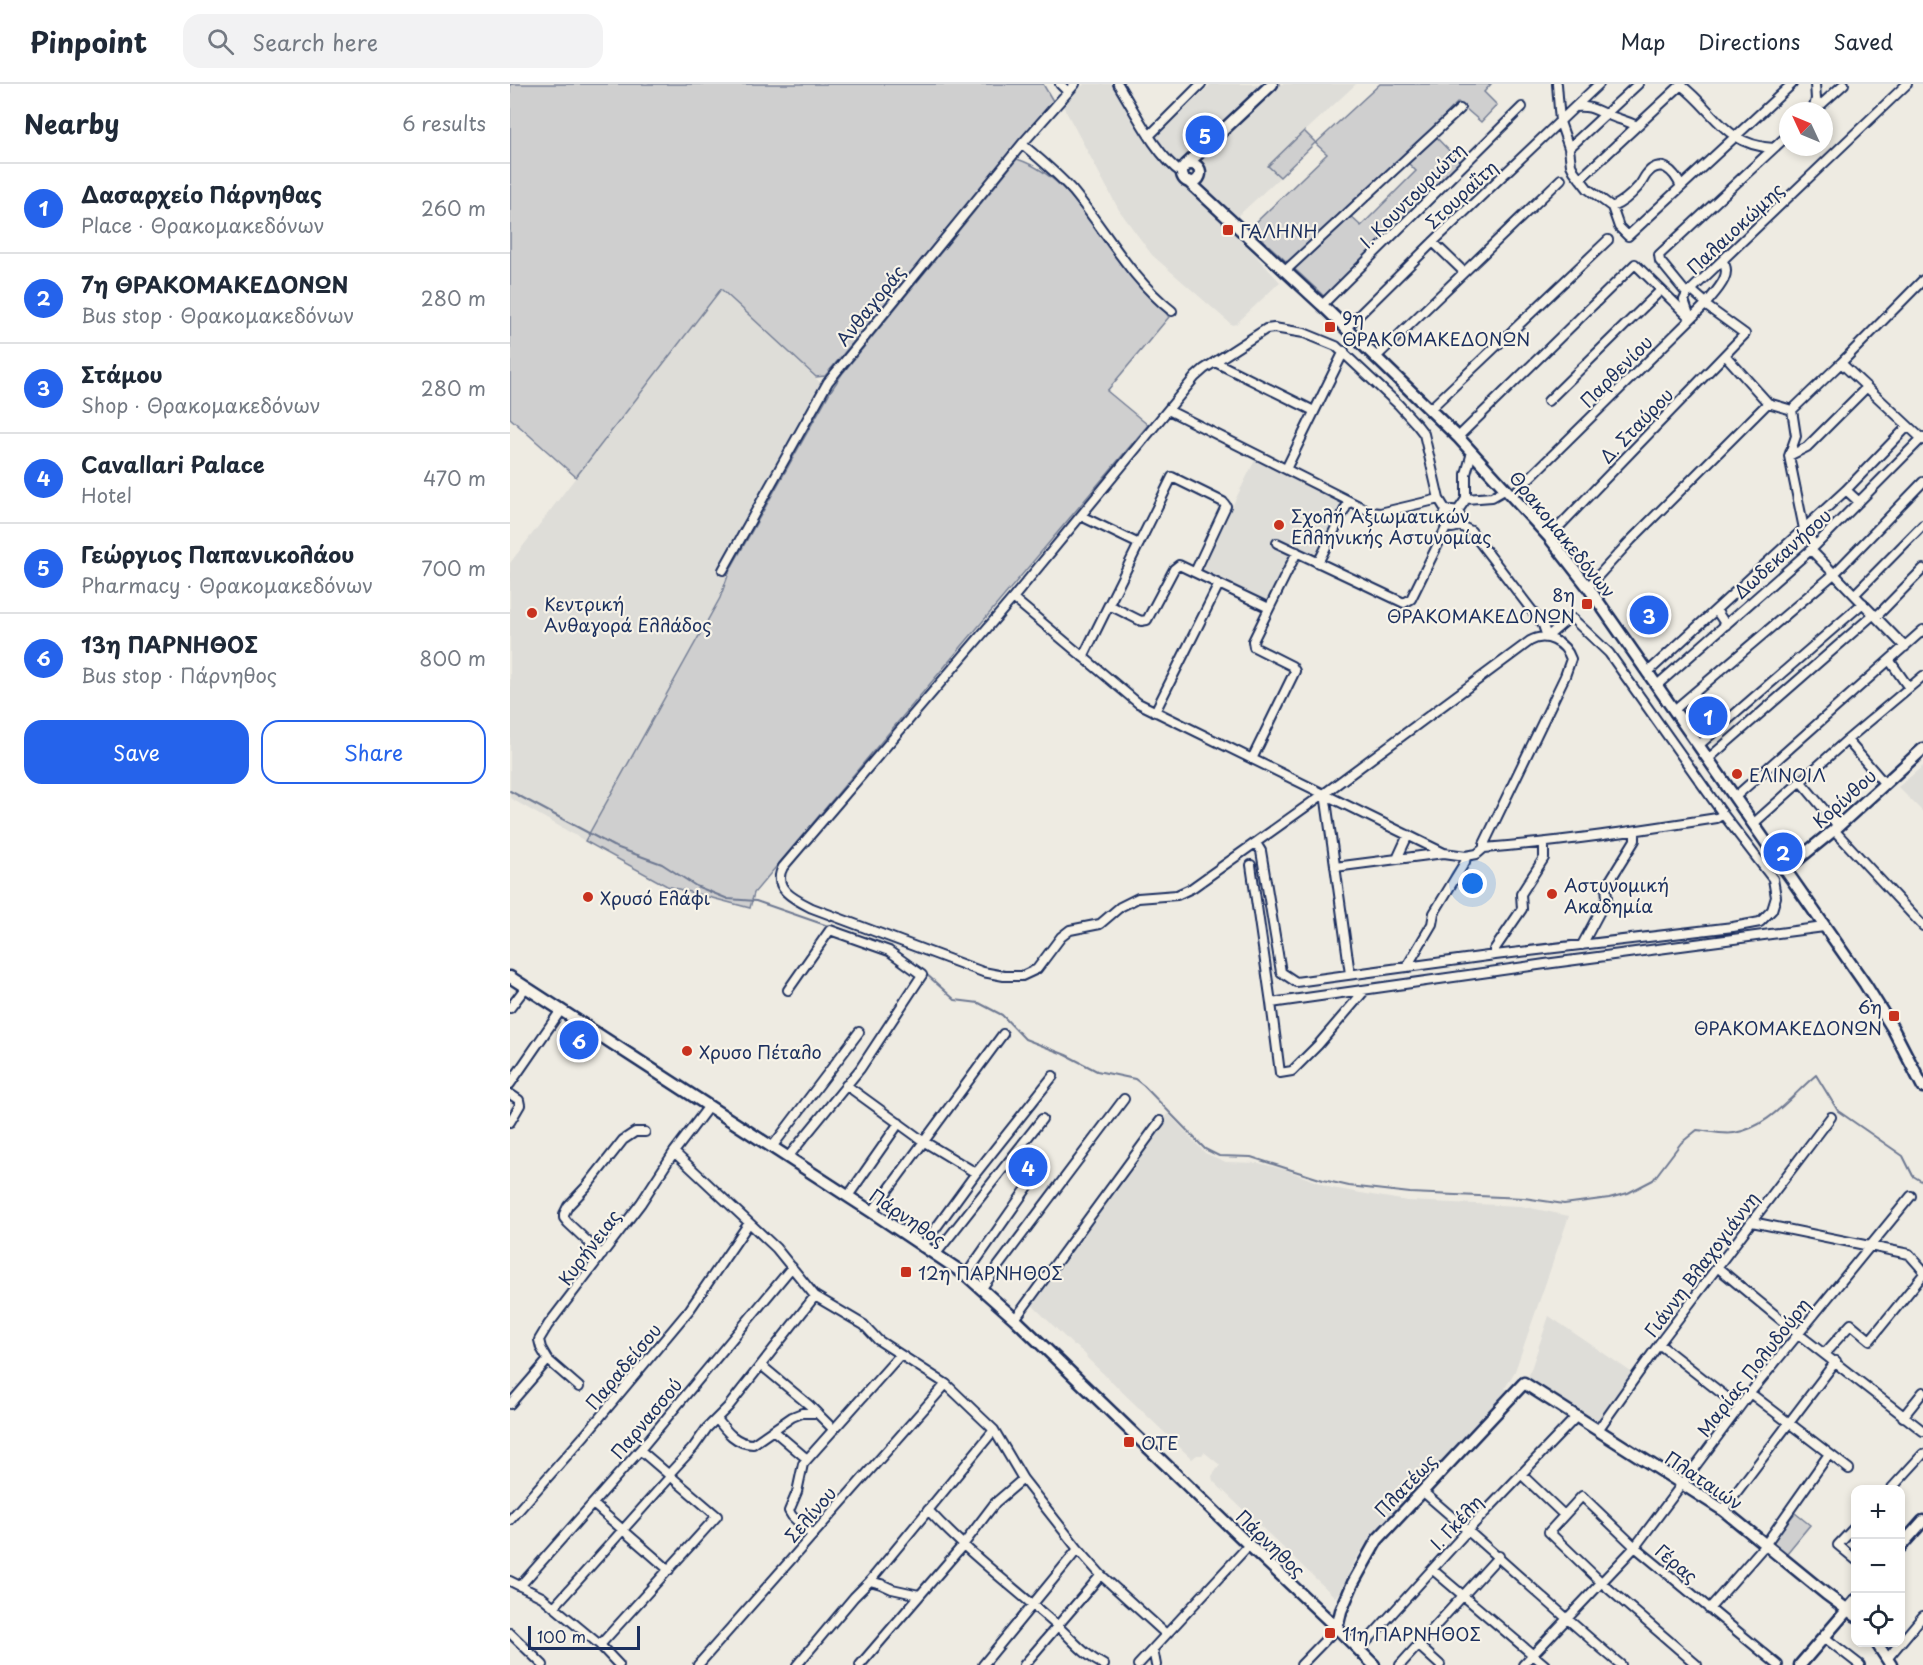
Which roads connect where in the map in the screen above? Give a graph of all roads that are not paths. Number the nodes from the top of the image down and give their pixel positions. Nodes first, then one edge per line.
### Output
1 (1060, 84) edge
2 (1075, 84) edge
3 (1118, 84) edge
4 (1201, 84) edge
5 (1272, 84) edge
6 (1557, 84) edge
7 (1599, 84) edge
8 (1638, 84) edge
9 (1681, 84) edge
10 (1792, 84) edge
11 (1815, 84) edge
12 (1844, 84) edge
13 (1907, 84) edge
14 (1067, 92) junction
15 (1816, 102) edge
16 (1824, 102) edge
17 (1522, 107) dead end
18 (1575, 107) junction
19 (1460, 109) dead end
20 (1606, 115) junction
21 (1560, 122) junction
22 (1637, 126) junction
23 (1149, 136) junction
24 (1735, 138) junction
25 (1779, 143) edge
26 (1022, 144) junction
27 (1206, 146) junction
28 (1569, 148) junction
29 (1774, 148) junction
30 (1199, 172) junction
31 (1185, 173) junction
32 (1561, 179) dead end
33 (1580, 179) junction
34 (1682, 187) junction
35 (1214, 205) junction
36 (1612, 207) junction
37 (1608, 240) dead end
38 (1432, 242) junction
39 (1722, 261) junction
40 (1284, 271) junction
41 (1464, 272) junction
42 (1923, 280) edge
43 (1661, 290) junction
44 (1689, 292) junction
45 (1705, 304) junction
46 (1322, 305) junction
47 (1172, 311) dead end
48 (1690, 318) junction
49 (1346, 328) junction
50 (1344, 351) junction
51 (1725, 355) junction
52 (1376, 357) junction
53 (1215, 362) junction
54 (1841, 363) junction
55 (1866, 387) junction
56 (1548, 401) dead end
57 (1768, 403) junction
58 (1430, 409) junction
59 (1167, 410) junction
60 (1792, 410) junction
61 (1314, 411) junction
62 (1908, 426) junction
63 (1458, 437) junction
64 (1923, 438) edge
65 (1472, 452) junction
66 (1789, 456) junction
67 (1286, 469) junction
68 (1923, 482) edge
69 (1846, 490) junction
70 (1509, 492) junction
71 (1439, 499) junction
72 (1466, 499) junction
73 (1350, 501) junction
74 (1859, 502) junction
75 (1447, 512) junction
76 (1457, 512) junction
77 (1081, 516) junction
78 (1458, 525) junction
79 (1923, 525) edge
80 (1447, 526) junction
81 (1804, 529) junction
82 (1549, 537) junction
83 (1277, 543) dead end
84 (1139, 544) junction
85 (1813, 548) junction
86 (1296, 552) junction
87 (1318, 563) junction
88 (1923, 569) edge
89 (723, 570) dead end
90 (1195, 572) junction
91 (1834, 573) junction
92 (1219, 584) junction
93 (1588, 587) junction
94 (1855, 594) junction
95 (1012, 598) junction
96 (1863, 603) junction
97 (1109, 605) junction
98 (1269, 608) junction
99 (1716, 610) junction
100 (1875, 616) junction
101 (1726, 625) junction
102 (1923, 630) edge
103 (1546, 637) junction
104 (1905, 647) junction
105 (1083, 657) junction
106 (1890, 661) junction
107 (1647, 673) junction
108 (1923, 676) edge
109 (1656, 686) junction
110 (1909, 688) junction
111 (1674, 710) junction
112 (1155, 712) junction
113 (1847, 740) junction
114 (1699, 745) junction
115 (1923, 749) edge
116 (1252, 759) junction
117 (1708, 759) junction
118 (1801, 782) junction
119 (1885, 784) junction
120 (1325, 793) junction
121 (1735, 797) junction
122 (1723, 814) junction
123 (1754, 824) junction
124 (1836, 828) junction
125 (1635, 831) junction
126 (1408, 835) junction
127 (1256, 843) junction
128 (1544, 844) junction
129 (1485, 848) junction
130 (1444, 853) junction
131 (1466, 856) junction
132 (1397, 859) junction
133 (1251, 865) dead end
134 (1335, 867) junction
135 (1785, 870) junction
136 (1923, 926) edge
137 (1824, 927) junction
138 (1582, 945) junction
139 (1495, 955) junction
140 (1408, 967) junction
141 (1350, 974) junction
142 (510, 977) edge
143 (526, 987) junction
144 (788, 990) dead end
145 (1365, 990) junction
146 (1271, 1003) junction
147 (510, 1008) edge
148 (561, 1010) junction
149 (859, 1032) dead end
150 (1003, 1034) dead end
151 (1053, 1076) dead end
152 (510, 1084) edge
153 (846, 1085) junction
154 (1923, 1087) edge
155 (510, 1094) edge
156 (1124, 1099) dead end
157 (709, 1106) junction
158 (1831, 1117) dead end
159 (1042, 1119) dead end
160 (1160, 1121) dead end
161 (510, 1122) edge
162 (899, 1123) junction
163 (645, 1132) dead end
164 (923, 1141) junction
165 (772, 1146) junction
166 (674, 1152) junction
167 (788, 1157) junction
168 (976, 1173) junction
169 (1034, 1178) dead end
170 (848, 1196) junction
171 (1911, 1196) dead end
172 (872, 1212) junction
173 (1752, 1221) junction
174 (749, 1223) junction
175 (922, 1247) junction
176 (1869, 1247) junction
177 (602, 1255) junction
178 (935, 1255) junction
179 (1717, 1267) junction
180 (792, 1268) junction
181 (1923, 1270) edge
182 (966, 1275) junction
183 (1923, 1275) edge
184 (981, 1289) junction
185 (815, 1296) junction
186 (1015, 1319) junction
187 (1797, 1333) junction
188 (1659, 1344) junction
189 (1825, 1353) junction
190 (900, 1354) junction
191 (548, 1360) junction
192 (1836, 1362) junction
193 (761, 1365) junction
194 (1524, 1383) joint
195 (946, 1384) junction
196 (579, 1387) dead end
197 (1923, 1392) edge
198 (1750, 1393) junction
199 (510, 1404) edge
200 (1740, 1407) junction
201 (817, 1413) junction
202 (1576, 1417) junction
203 (1903, 1417) junction
204 (717, 1419) junction
205 (1789, 1423) junction
206 (773, 1430) junction
207 (834, 1430) junction
208 (994, 1430) junction
209 (1598, 1430) junction
210 (1923, 1431) edge
211 (640, 1450) junction
212 (1829, 1454) junction
213 (1923, 1454) edge
214 (807, 1459) junction
215 (1849, 1469) dead end
216 (1521, 1474) junction
217 (670, 1475) junction
218 (1023, 1479) junction
219 (1682, 1484) junction
220 (1895, 1485) edge
221 (1422, 1491) junction
222 (593, 1504) junction
223 (928, 1510) junction
224 (1723, 1510) junction
225 (1564, 1515) junction
226 (510, 1520) edge
227 (1923, 1521) edge
228 (624, 1530) junction
229 (1468, 1530) junction
230 (1851, 1531) edge
231 (812, 1535) junction
232 (1905, 1541) edge
233 (963, 1545) junction
234 (1249, 1545) junction
235 (1765, 1545) junction
236 (1635, 1547) junction
237 (1078, 1549) junction
238 (1498, 1556) junction
239 (1851, 1556) edge
240 (669, 1570) junction
241 (1433, 1570) junction
242 (1101, 1575) junction
243 (510, 1581) edge
244 (870, 1581) junction
245 (1602, 1582) junction
246 (520, 1586) junction
247 (919, 1595) junction
248 (1464, 1596) junction
249 (1033, 1605) junction
250 (554, 1606) junction
251 (1709, 1609) junction
252 (1851, 1613) edge
253 (1923, 1616) edge
254 (1566, 1619) junction
255 (1058, 1626) junction
256 (1337, 1628) junction
257 (510, 1633) edge
258 (1166, 1634) junction
259 (1824, 1637) junction
260 (600, 1645) junction
261 (1418, 1645) junction
262 (1879, 1647) edge
263 (1153, 1649) junction
264 (1359, 1650) junction
265 (1533, 1655) junction
266 (1889, 1662) edge
267 (543, 1665) edge
268 (619, 1665) edge
269 (698, 1665) edge
270 (797, 1665) edge
271 (860, 1665) edge
272 (983, 1665) edge
273 (1024, 1665) edge
274 (1104, 1665) edge
275 (1138, 1665) edge
276 (1156, 1665) edge
277 (1301, 1665) edge
278 (1373, 1665) edge
279 (1400, 1665) edge
280 (1440, 1665) edge
281 (1523, 1665) edge
282 (1545, 1665) edge
283 (1621, 1665) edge
284 (1697, 1665) edge
285 (1778, 1665) edge
286 (1800, 1665) edge
287 (1860, 1665) edge

1 - 14 street
2 - 14 street, Ανθαγοράς
3 - 23 street
4 - 23 street
5 - 27 main road
6 - 21 street
7 - 18 street, Στουραΐτη
8 - 20 street
9 - 22 street
9 - 24 street
10 - 24 street
11 - 15 street
12 - 16 street
13 - 39 street, Παλαιοκώμης
14 - 26 street, Ανθαγοράς
17 - 46 street, Ι. Κουντουριώτη
18 - 20 street
18 - 21 street, Στουραΐτη
19 - 40 street
20 - 22 street
20 - 28 street
21 - 28 street
21 - 38 street, Στουραΐτη
22 - 33 street
23 - 31 street
24 - 29 street
24 - 34 street
25 - 29 street, Παλαιοκώμης
26 - 47 street
26 - 89 street, Ανθαγοράς
27 - 30 main road
27 - 31 main road
28 - 33 street
29 - 44 street, Παλαιοκώμης
30 - 31 main road
30 - 31 main road
30 - 35 main road, Θρακομακεδόνων
31 - 35 main road, Θρακομακεδόνων
32 - 41 street
33 - 36 street
34 - 36 street
34 - 36 street
35 - 40 main road, Θρακομακεδόνων
37 - 58 street
38 - 41 street
38 - 49 street, Στουραΐτη
39 - 44 street, Παλαιοκώμης
39 - 45 street, Παρθενίου
40 - 46 main road, Θρακομακεδόνων
41 - 52 street
42 - 54 street
43 - 48 street
43 - 56 street
43 - 63 street
44 - 45 street
44 - 48 street
45 - 48 street, Παρθενίου
45 - 51 street, Δ. Σταύρου
46 - 49 main road, Θρακομακεδόνων
48 - 70 street, Παρθενίου
49 - 52 main road, Θρακομακεδόνων
50 - 53 street
50 - 61 street
50 - 71 street
51 - 57 street
51 - 82 street, Δ. Σταύρου
52 - 58 main road, Θρακομακεδόνων
53 - 59 street
53 - 61 street
54 - 55 street
54 - 60 street
55 - 62 street
55 - 66 street
57 - 60 street
57 - 93 street
58 - 63 main road, Θρακομακεδόνων
59 - 67 street
59 - 77 street
60 - 66 street
61 - 67 street
62 - 64 street
62 - 69 street, Δωδεκανήσου
63 - 65 main road, Θρακομακεδόνων
64 - 74 street, Δωδεκανήσου
65 - 70 main road, Θρακομακεδόνων
65 - 72 street
66 - 81 street
67 - 73 street
68 - 91 street
69 - 74 street
69 - 81 street, Δωδεκανήσου
70 - 72 street
70 - 82 main road, Θρακομακεδόνων
71 - 73 street
71 - 75 street
72 - 76 street
73 - 87 street
74 - 85 street, Δωδεκανήσου
75 - 76 street
75 - 80 street
76 - 78 street
77 - 84 street
77 - 95 street
78 - 80 street
78 - 103 street
79 - 94 street
80 - 87 street
81 - 85 street
81 - 99 street, Δωδεκανήσου
82 - 93 main road, Θρακομακεδόνων
83 - 86 street
84 - 90 street
84 - 97 street
85 - 91 street
85 - 101 street, Δωδεκανήσου
86 - 87 street
86 - 98 street
88 - 100 street
90 - 92 street
90 - 97 street
91 - 94 street
91 - 111 street
92 - 98 street
92 - 112 street
93 - 107 main road, Θρακομακεδόνων
94 - 96 street
95 - 105 street
95 - 127 street
96 - 100 street
96 - 114 street
97 - 105 street
98 - 116 street
99 - 101 street
99 - 107 street, Δωδεκανήσου
100 - 104 street
100 - 117 street
101 - 109 street, Δωδεκανήσου
102 - 104 street
103 - 120 street
103 - 122 street
103 - 129 street
104 - 106 street
105 - 112 street
106 - 110 street
106 - 121 street
107 - 109 main road, Θρακομακεδόνων
108 - 110 street
109 - 111 main road, Θρακομακεδόνων
110 - 113 street
111 - 114 main road, Θρακομακεδόνων
112 - 116 street
113 - 118 street
113 - 119 street
114 - 117 main road, Θρακομακεδόνων
115 - 119 main road, Κορίνθου
116 - 120 street
117 - 121 main road, Θρακομακεδόνων
118 - 123 street
118 - 124 street
119 - 124 main road, Κορίνθου
120 - 126 street
120 - 127 street
120 - 134 street
121 - 123 main road, Θρακομακεδόνων
122 - 125 street
122 - 138 street
123 - 135 main road, Θρακομακεδόνων
124 - 135 main road, Κορίνθου
124 - 136 street
125 - 128 street
125 - 138 street
126 - 130 street
126 - 132 street
127 - 141 street
128 - 129 street
128 - 139 street
129 - 131 street
130 - 131 street
130 - 132 street
131 - 140 street
132 - 134 street
133 - 146 street
134 - 141 street
135 - 137 main road, Θρακομακεδόνων
137 - 145 street
137 - 154 main road, Θρακομακεδόνων
138 - 139 street
139 - 140 street
140 - 141 street
142 - 143 main road, Πάρνηθος
143 - 147 street
143 - 148 main road, Πάρνηθος
144 - 153 street
145 - 146 street
145 - 146 street
148 - 152 street
148 - 157 main road, Πάρνηθος
149 - 165 street
150 - 164 street
151 - 168 street
153 - 162 street
153 - 167 street
155 - 161 street
156 - 184 street
157 - 165 main road, Πάρνηθος
157 - 166 street, Κυρήνειας
158 - 173 street, Γιάννη Βλαχογιάννη
159 - 178 street
160 - 186 street
162 - 164 street
162 - 170 street
163 - 177 street
164 - 168 street
164 - 172 street
165 - 167 main road, Πάρνηθος
166 - 174 street
166 - 177 street, Κυρήνειας
167 - 170 main road, Πάρνηθος
168 - 175 street
169 - 182 street
170 - 172 main road, Πάρνηθος
171 - 176 street, Μαρίας Πολυδούρη
172 - 175 main road, Πάρνηθος
173 - 176 street
173 - 179 street, Γιάννη Βλαχογιάννη
174 - 180 street
174 - 226 street, Παραδείσου
175 - 178 main road, Πάρνηθος
176 - 181 street
176 - 187 street, Μαρίας Πολυδούρη
177 - 191 street, Κυρήνειας
178 - 182 main road, Πάρνηθος
179 - 187 street
179 - 188 street, Γιάννη Βλαχογιάννη
180 - 185 street
180 - 211 street, Παρνασσού
182 - 184 main road, Πάρνηθος
183 - 189 street
184 - 186 main road, Πάρνηθος
185 - 190 street
185 - 193 street
186 - 234 main road, Πάρνηθος
187 - 189 street
187 - 198 street, Μαρίας Πολυδούρη
188 - 200 street
188 - 209 street, Γιάννη Βλαχογιάννη
189 - 192 street
190 - 195 street
190 - 207 street
191 - 196 street
191 - 199 street
192 - 203 street
192 - 205 street
193 - 201 street
193 - 204 street
194 - 202 main road, Πλαταιών
194 - 221 main road, Πλατέως
195 - 208 street
195 - 231 street, Σελίνου
197 - 203 street
198 - 200 street, Μαρίας Πολυδούρη
198 - 205 street
200 - 219 street, Μαρίας Πολυδούρη
201 - 206 street
201 - 207 street
202 - 209 main road, Πλαταιών
202 - 216 street, Ι. Γκέλη
203 - 210 street
204 - 206 street
204 - 217 street
205 - 212 street
205 - 224 street
206 - 214 street
207 - 214 street
208 - 218 street
208 - 223 street
209 - 219 main road, Πλαταιών
211 - 217 street
211 - 222 street, Παρνασσού
212 - 215 street
212 - 235 street
213 - 220 street
214 - 231 street
216 - 225 street
216 - 229 street, Ι. Γκέλη
217 - 228 street
217 - 240 street
218 - 233 street
218 - 237 street
219 - 224 main road, Πλαταιών
219 - 236 street, Μαρίας Πολυδούρη
221 - 229 street
221 - 256 main road, Πλατέως
222 - 228 street
222 - 246 street, Παρνασσού
223 - 233 street
223 - 244 street
224 - 235 main road, Πλαταιών
225 - 236 street, Γέρας
225 - 245 street
227 - 232 main road
228 - 240 street
228 - 250 street
229 - 238 street
229 - 241 street, Ι. Γκέλη
230 - 239 street
231 - 269 street, Σελίνου
233 - 247 street
233 - 249 street
234 - 256 main road, Πάρνηθος
234 - 258 street
235 - 251 street
235 - 252 main road, Πλαταιών
236 - 245 street, Μαρίας Πολυδούρη
236 - 251 street, Γέρας
237 - 242 street
237 - 249 street
238 - 248 street
238 - 254 street
240 - 260 street
241 - 248 street
241 - 264 street, Ι. Γκέλη
242 - 255 street
242 - 258 street
243 - 246 street
244 - 247 street
244 - 270 street
245 - 254 street, Μαρίας Πολυδούρη
245 - 284 street
246 - 250 street
247 - 271 street
248 - 261 street
248 - 265 street
249 - 255 street
249 - 272 street
250 - 260 street
251 - 285 street, Γέρας
252 - 259 main road
253 - 266 street
254 - 265 street, Μαρίας Πολυδούρη
254 - 283 street
255 - 273 street
255 - 274 street
256 - 264 main road, Πάρνηθος
256 - 277 street
257 - 267 street
258 - 263 street
259 - 286 main road
259 - 287 street
260 - 268 street
261 - 279 street
261 - 280 street
262 - 266 main road
263 - 275 street
263 - 276 street
264 - 278 main road, Πάρνηθος
265 - 281 street, Μαρίας Πολυδούρη
265 - 282 street

